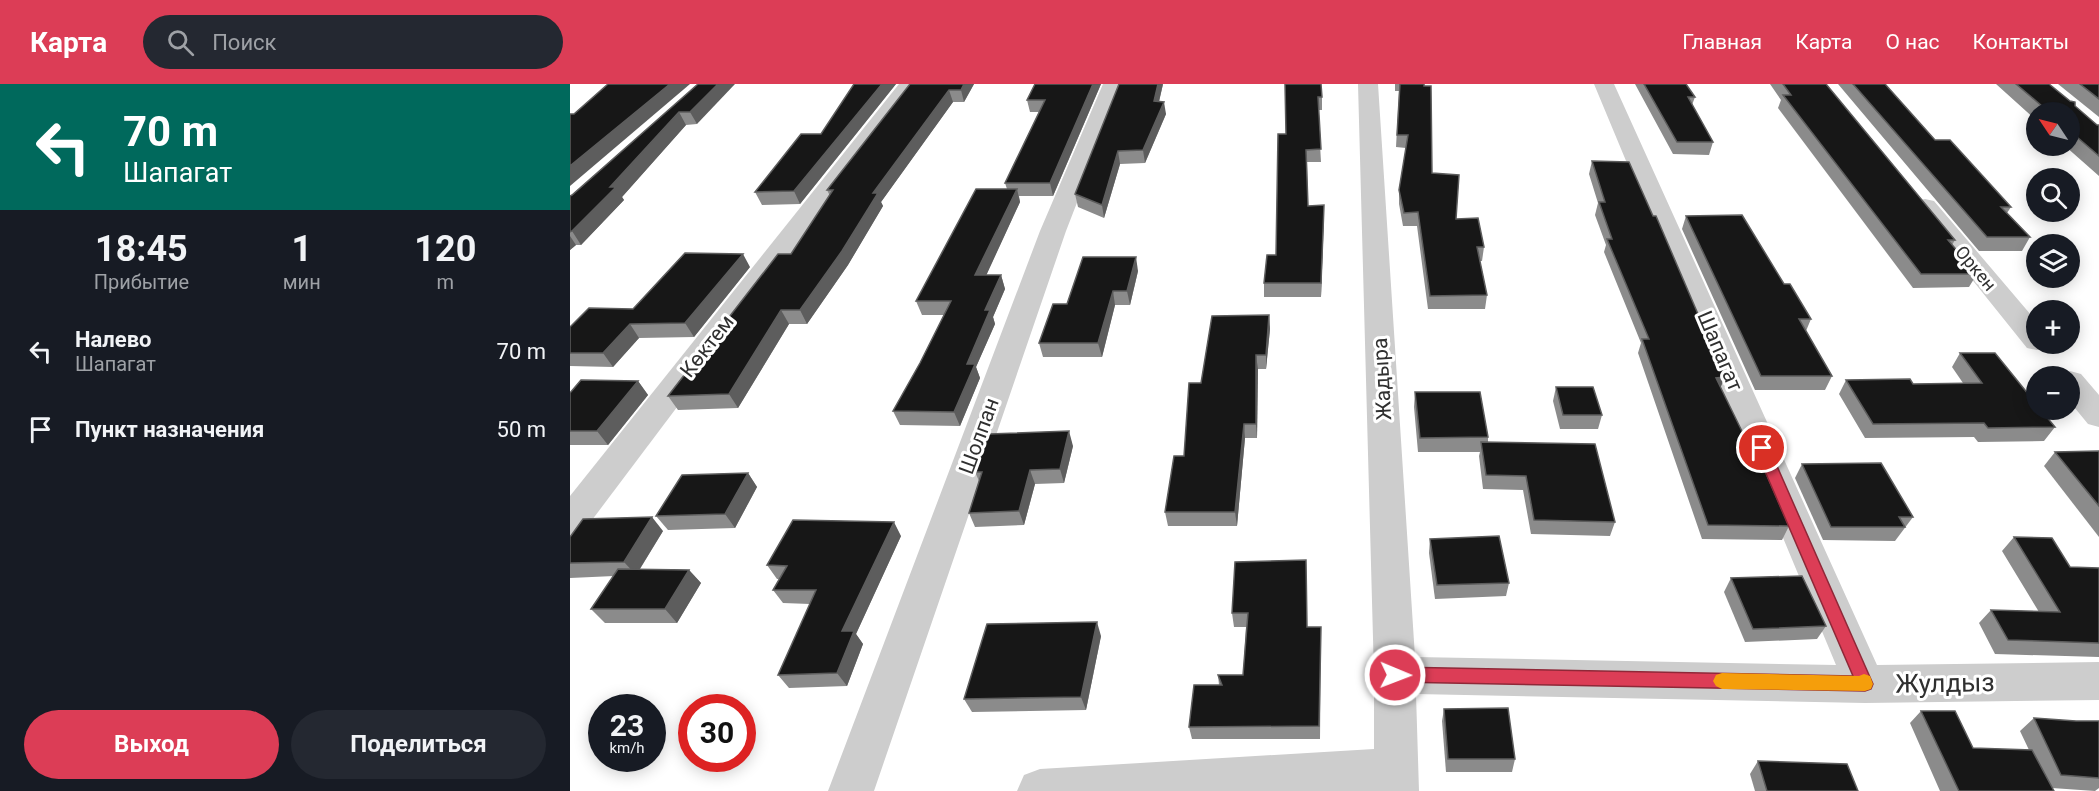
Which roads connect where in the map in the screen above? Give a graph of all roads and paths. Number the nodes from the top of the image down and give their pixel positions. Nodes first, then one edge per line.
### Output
1 (910, 84) edge
2 (1113, 84) edge
3 (1368, 84) edge
4 (1604, 84) edge
5 (1908, 185) edge
6 (2026, 328) edge
7 (2048, 354) edge
8 (2058, 366) edge
9 (2080, 393) edge
10 (2099, 416) edge
11 (570, 522) edge
12 (1395, 675) junction
13 (2099, 681) edge
14 (1865, 684) junction
15 (1396, 780) edge
16 (851, 791) edge
17 (1040, 791) edge

1 - 11 street, Көктем
2 - 16 street, Шолпан
3 - 12 street, Жадыра
4 - 14 street, Шапагат
5 - 6 street, Оркен
7 - 8 street, Оркен
9 - 10 street
12 - 14 street, Жулдыз
12 - 15 street, Жадыра
13 - 14 street, Жулдыз
15 - 17 street

